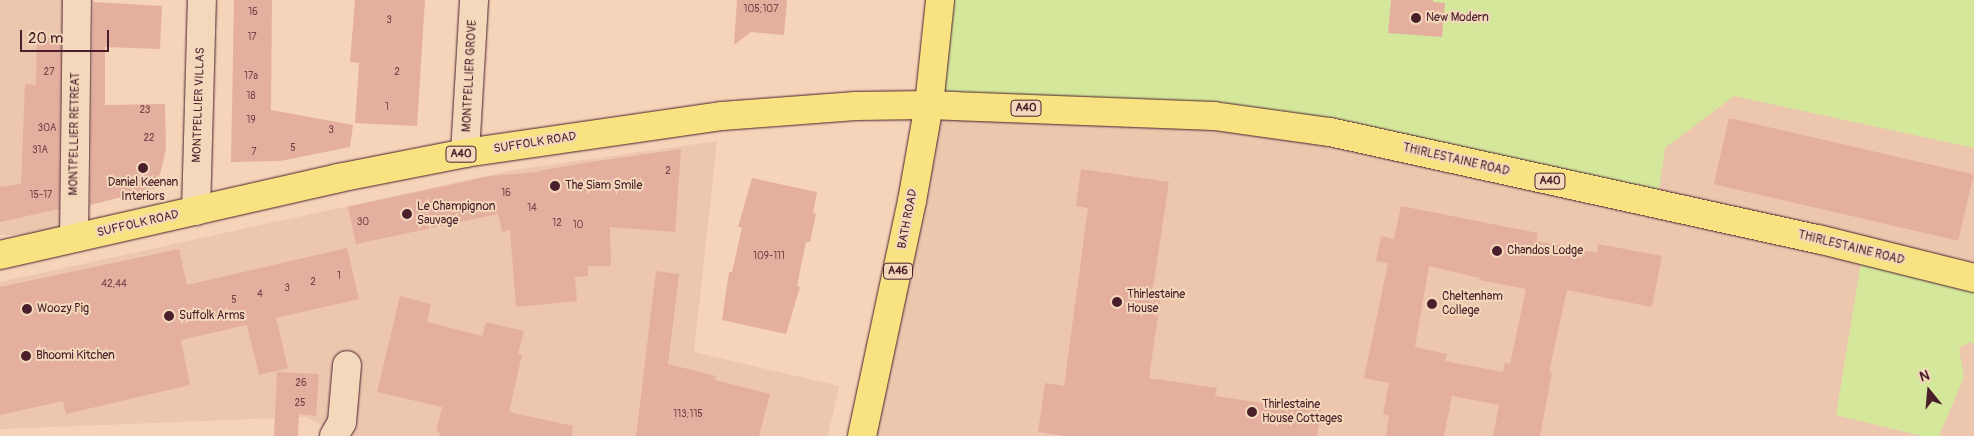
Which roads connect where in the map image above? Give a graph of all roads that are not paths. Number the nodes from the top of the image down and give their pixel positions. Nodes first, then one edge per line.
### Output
1 (77, 0) edge
2 (202, 0) edge
3 (474, 0) edge
4 (940, 0) edge
5 (929, 105) junction
6 (466, 153) junction
7 (196, 211) junction
8 (74, 238) junction
9 (0, 255) edge
10 (1974, 278) edge
11 (347, 365) dead end
12 (334, 436) edge
13 (862, 436) edge

1 - 8 street, MONTPELLIER RETREAT
2 - 7 street, MONTPELLIER VILLAS
3 - 6 street, MONTPELLIER GROVE
4 - 5 main road, BATH ROAD / A46
5 - 6 main road, SUFFOLK ROAD / A40
5 - 10 main road, THIRLESTAINE ROAD / A40
5 - 13 main road, BATH ROAD / A46
6 - 7 main road, SUFFOLK ROAD / A40
7 - 8 main road, SUFFOLK ROAD / A40
8 - 9 main road, SUFFOLK ROAD / A40
11 - 12 street

